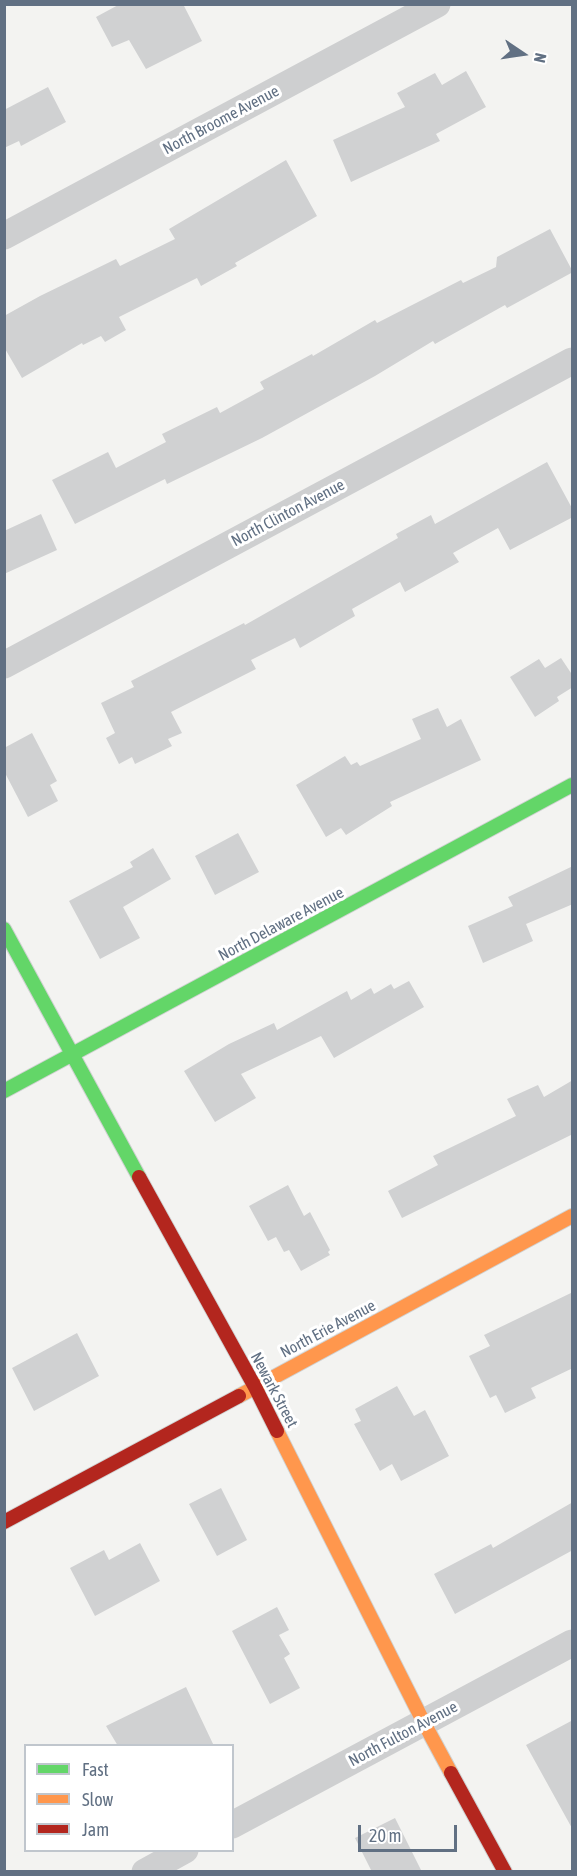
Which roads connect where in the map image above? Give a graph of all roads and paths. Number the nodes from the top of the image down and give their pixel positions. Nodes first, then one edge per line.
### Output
1 (437, 4) edge
2 (4, 236) edge
3 (573, 361) edge
4 (4, 665) edge
5 (573, 785) edge
6 (4, 929) edge
7 (71, 1055) junction
8 (4, 1091) edge
9 (573, 1216) edge
10 (255, 1387) junction
11 (4, 1522) edge
12 (573, 1643) edge
13 (424, 1723) junction
14 (234, 1824) edge
15 (183, 1852) edge
16 (145, 1872) edge
17 (505, 1872) edge

1 - 2 street, North Broome Avenue
3 - 4 street, North Clinton Avenue
5 - 7 street, North Delaware Avenue
6 - 7 street, Newark Street
7 - 8 street, North Delaware Avenue
7 - 10 street, Newark Street
9 - 10 street, North Erie Avenue
10 - 11 street, North Erie Avenue
10 - 13 street, Newark Street
12 - 13 street, North Fulton Avenue
13 - 14 street, North Fulton Avenue
13 - 17 street, Newark Street
15 - 16 street

